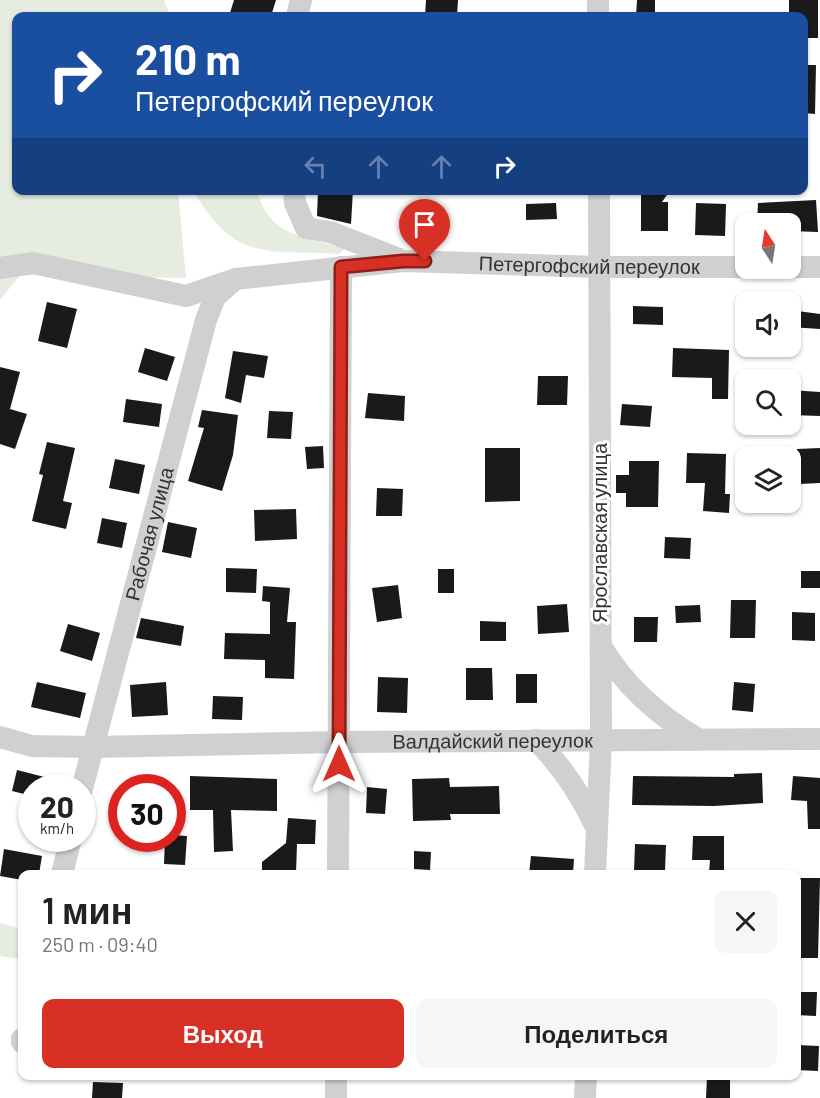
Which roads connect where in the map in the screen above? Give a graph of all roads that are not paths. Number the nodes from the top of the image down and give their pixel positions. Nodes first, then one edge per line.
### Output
1 (294, 195) edge
2 (599, 195) edge
3 (403, 261) junction
4 (341, 267) junction
5 (599, 267) junction
6 (735, 267) edge
7 (801, 267) edge
8 (820, 267) edge
9 (0, 268) edge
10 (235, 279) junction
11 (600, 646) junction
12 (0, 737) edge
13 (699, 739) junction
14 (820, 739) edge
15 (536, 740) junction
16 (601, 740) junction
17 (339, 742) junction
18 (93, 747) junction
19 (86, 774) edge
20 (597, 828) junction
21 (68, 852) edge
22 (63, 870) edge
23 (338, 870) edge
24 (595, 870) edge
25 (336, 1080) edge
26 (586, 1080) edge
27 (336, 1098) edge
28 (585, 1098) edge

1 - 3 street
2 - 5 street, Ярославская улица
3 - 4 street, Петергофский переулок
3 - 5 street, Петергофский переулок
4 - 10 street, Петергофский переулок
4 - 17 street
5 - 6 street, Петергофский переулок
5 - 11 street, Ярославская улица
7 - 8 street
9 - 10 street, Петергофский переулок
10 - 18 street, Рабочая улица
11 - 13 street
11 - 16 street, Ярославская улица
12 - 18 street, Валдайский переулок
13 - 14 street, Валдайский переулок
13 - 16 street, Валдайский переулок
15 - 16 street, Валдайский переулок
15 - 17 street, Валдайский переулок
15 - 20 street
16 - 20 street, Ярославская улица
17 - 18 street, Валдайский переулок
17 - 23 street
18 - 19 street, Рабочая улица
20 - 24 street, Ярославская улица
21 - 22 street
25 - 27 street
26 - 28 street

